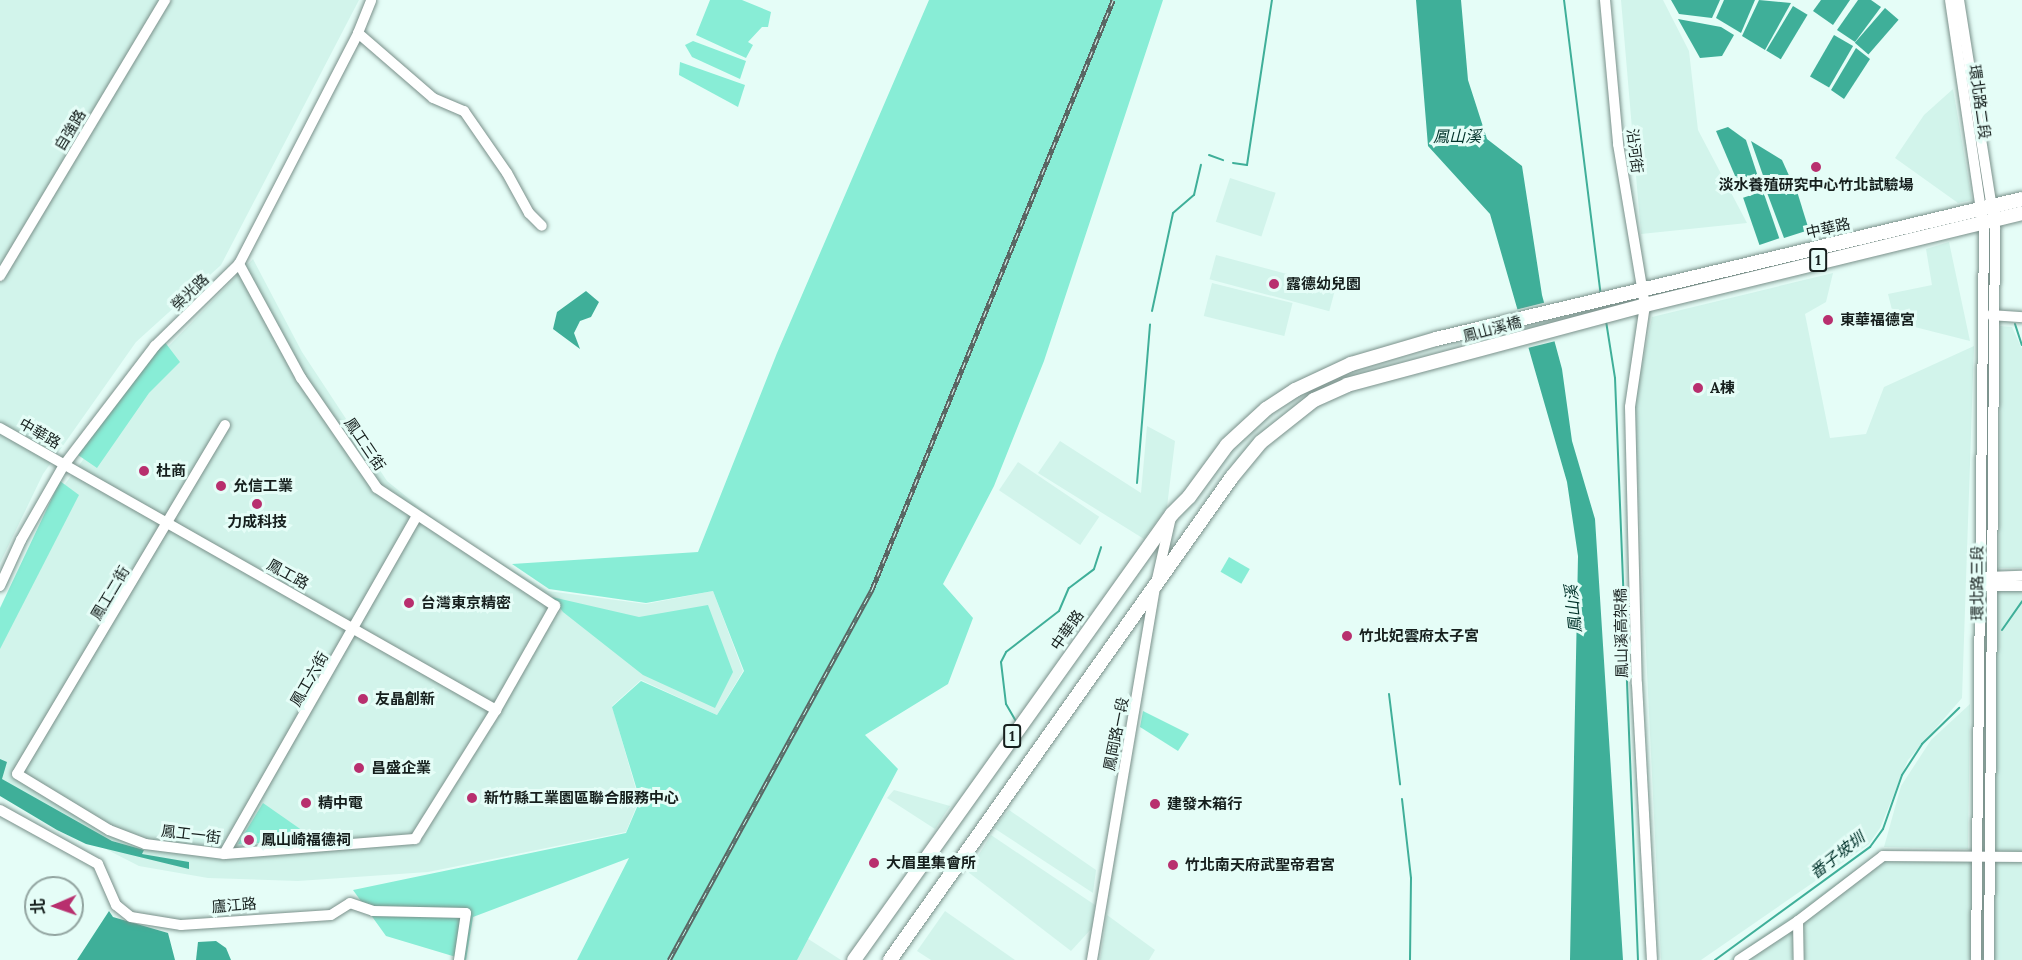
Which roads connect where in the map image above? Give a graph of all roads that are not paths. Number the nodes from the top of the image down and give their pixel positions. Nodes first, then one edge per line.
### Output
1 (165, 0) edge
2 (371, 0) edge
3 (1605, 0) edge
4 (1950, 0) edge
5 (1959, 0) edge
6 (358, 33) junction
7 (2022, 199) edge
8 (1986, 207) junction
9 (2022, 213) edge
10 (1988, 222) junction
11 (542, 226) dead end
12 (239, 264) junction
13 (0, 276) edge
14 (1641, 290) junction
15 (1645, 305) junction
16 (1992, 315) junction
17 (2022, 317) edge
18 (1351, 364) joint
19 (225, 425) dead end
20 (0, 428) edge
21 (64, 465) junction
22 (1172, 514) junction
23 (416, 518) junction
24 (169, 524) junction
25 (2022, 576) edge
26 (1978, 581) junction
27 (1992, 581) junction
28 (0, 586) edge
29 (2022, 586) edge
30 (1155, 588) junction
31 (356, 629) junction
32 (496, 710) junction
33 (17, 774) joint
34 (0, 810) edge
35 (224, 854) junction
36 (1984, 857) junction
37 (2022, 857) edge
38 (1798, 921) junction
39 (459, 960) edge
40 (854, 960) edge
41 (890, 960) edge
42 (1092, 960) edge
43 (1652, 960) edge
44 (1738, 960) edge
45 (1799, 960) edge
46 (1976, 960) edge
47 (1989, 960) edge

1 - 13 street, 自強路
2 - 6 street, 榮光路
3 - 14 street, 沿河街
4 - 8 street, 環北路二段
5 - 8 street, 環北路二段
6 - 11 street
6 - 12 street, 榮光路
7 - 8 main road, 中華路 / 1
8 - 10 street, 環北路三段
8 - 14 main road, 中華路 / 1
9 - 10 main road, 中華路 / 1
10 - 15 main road, 中華路 / 1
10 - 16 street, 環北路三段
10 - 26 street, 環北路三段
12 - 21 street, 榮光路
12 - 23 street, 鳳工三街
14 - 15 street, 沿河街
14 - 18 main road, 鳳山溪橋 / 1
15 - 30 main road, 鳳山溪橋 / 1
15 - 43 street, 鳳山溪高架橋
16 - 17 street
16 - 27 street, 環北路三段
18 - 22 main road, 中華路 / 1
19 - 24 street, 鳳工二街
20 - 21 street, 中華路
21 - 24 street, 鳳工路
21 - 28 street, 榮光路
22 - 30 street, 鳳岡路一段
22 - 40 main road, 中華路 / 1
23 - 31 street, 鳳工六街
23 - 32 street, 鳳工三街
24 - 31 street, 鳳工路
24 - 33 street, 鳳工二街
25 - 27 street
26 - 27 street
26 - 36 street, 環北路三段
27 - 29 street
27 - 36 street, 環北路三段
30 - 41 main road, 1
30 - 42 street, 鳳岡路一段
31 - 32 street, 鳳工路
31 - 35 street, 鳳工六街
32 - 35 street, 鳳工一街
33 - 35 street, 鳳工一街
34 - 39 street, 廬江路
36 - 37 street
36 - 38 street
36 - 46 street, 環北路三段
36 - 47 street, 環北路三段
38 - 44 street
38 - 45 street

